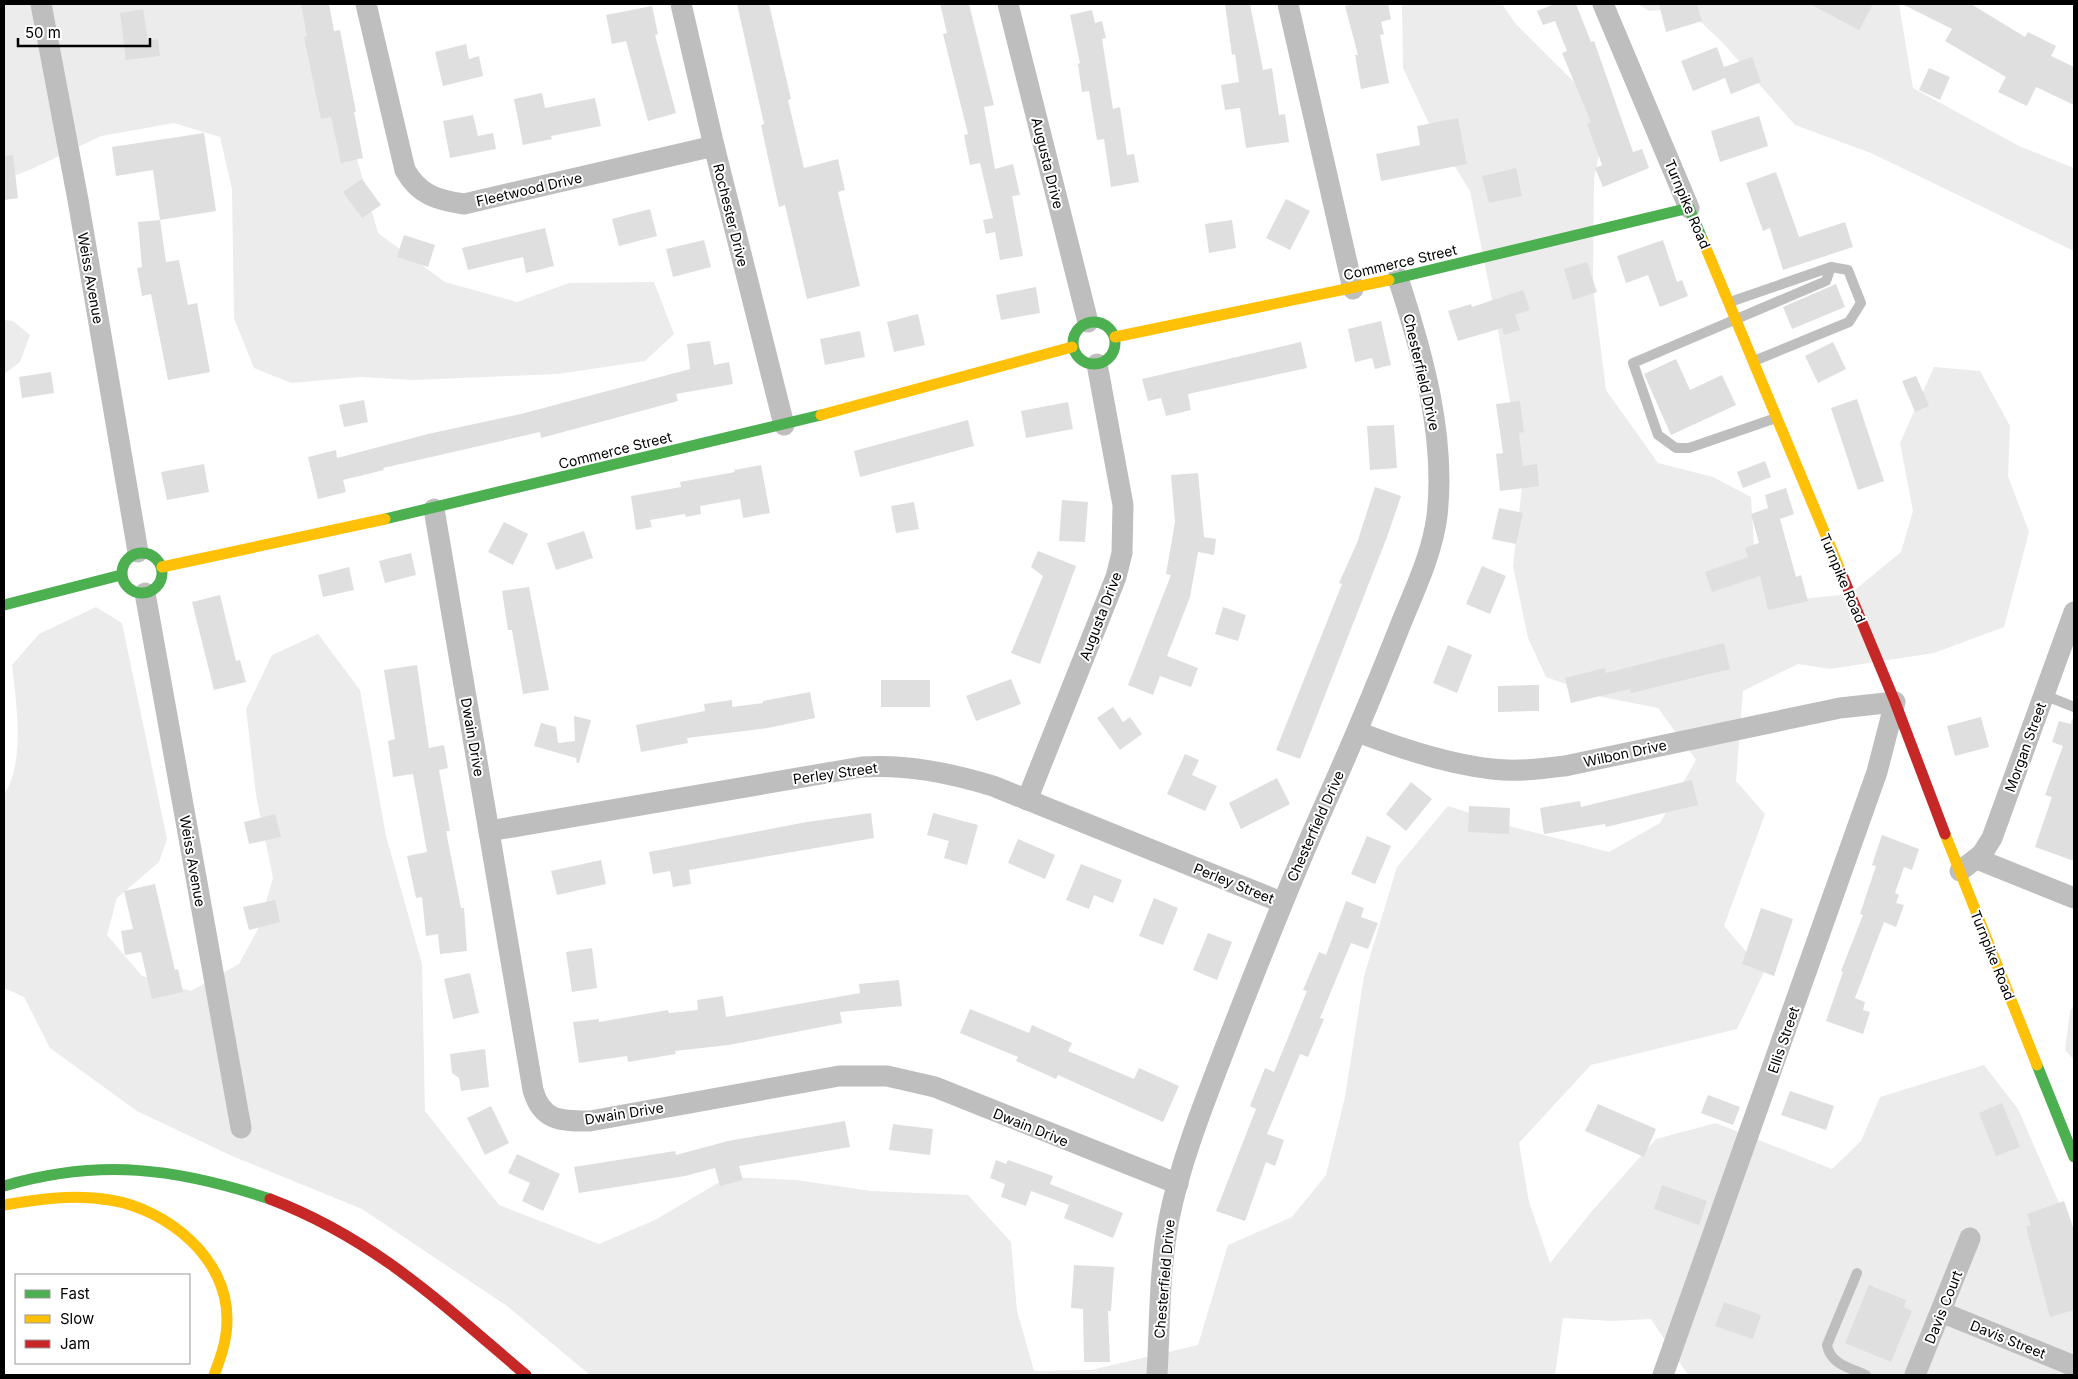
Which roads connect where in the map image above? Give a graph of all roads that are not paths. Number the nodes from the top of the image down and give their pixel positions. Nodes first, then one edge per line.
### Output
1 (41, 4) edge
2 (366, 4) edge
3 (681, 4) edge
4 (1008, 4) edge
5 (1288, 4) edge
6 (1603, 4) edge
7 (714, 146) junction
8 (1689, 208) junction
9 (1831, 266) junction
10 (1398, 278) junction
11 (1354, 288) junction
12 (1729, 303) junction
13 (1735, 320) junction
14 (1088, 322) junction
15 (1115, 337) junction
16 (1072, 347) junction
17 (1753, 361) junction
18 (1097, 364) junction
19 (1777, 418) junction
20 (784, 425) junction
21 (434, 509) junction
22 (138, 552) junction
23 (162, 567) junction
24 (121, 575) junction
25 (145, 593) junction
26 (4, 605) edge
27 (2074, 612) edge
28 (2044, 694) junction
29 (1895, 702) junction
30 (2074, 707) edge
31 (1358, 732) junction
32 (1027, 800) junction
33 (489, 831) junction
34 (1969, 865) junction
35 (2074, 898) edge
36 (1281, 902) junction
37 (241, 1128) dead end
38 (2074, 1157) edge
39 (1178, 1184) junction
40 (4, 1186) edge
41 (4, 1205) edge
42 (1970, 1238) dead end
43 (1857, 1273) dead end
44 (1941, 1312) junction
45 (2074, 1366) edge
46 (214, 1375) edge
47 (526, 1375) edge
48 (1156, 1375) edge
49 (1664, 1375) edge
50 (1866, 1375) edge
51 (1915, 1375) edge

1 - 22 street, Weiss Avenue
2 - 7 street, Fleetwood Drive
3 - 7 street, Rochester Drive
4 - 14 street, Augusta Drive
5 - 11 street
6 - 8 street, Turnpike Road
7 - 20 street, Rochester Drive
8 - 10 main road, Commerce Street
8 - 12 main road, Turnpike Road
9 - 12 lane
9 - 13 lane
9 - 17 lane
10 - 11 main road, Commerce Street
10 - 31 street, Chesterfield Drive
11 - 15 main road, Commerce Street
12 - 13 main road, Turnpike Road
13 - 17 main road, Turnpike Road
13 - 19 lane
14 - 15 main road
14 - 16 main road
15 - 18 main road
16 - 18 main road
16 - 20 main road, Commerce Street
17 - 19 main road, Turnpike Road
18 - 32 street, Augusta Drive
19 - 29 main road, Turnpike Road
20 - 21 main road, Commerce Street
21 - 23 main road, Commerce Street
21 - 33 street, Dwain Drive
22 - 23 main road
22 - 24 main road
23 - 25 main road
24 - 25 main road
24 - 26 main road
25 - 37 street, Weiss Avenue
27 - 28 street, Morgan Street
28 - 30 lane
28 - 34 street, Morgan Street
29 - 31 street, Wilbon Drive
29 - 34 main road, Turnpike Road
29 - 49 street, Ellis Street
31 - 36 street, Chesterfield Drive
32 - 33 street, Perley Street
32 - 36 street, Perley Street
33 - 39 street, Dwain Drive
34 - 35 street
34 - 38 main road, Turnpike Road
36 - 39 street, Chesterfield Drive
39 - 48 street, Chesterfield Drive
40 - 47 main road
41 - 46 main road
42 - 44 street, Davis Court
43 - 50 lane
44 - 45 street, Davis Street
44 - 51 street, Davis Court

